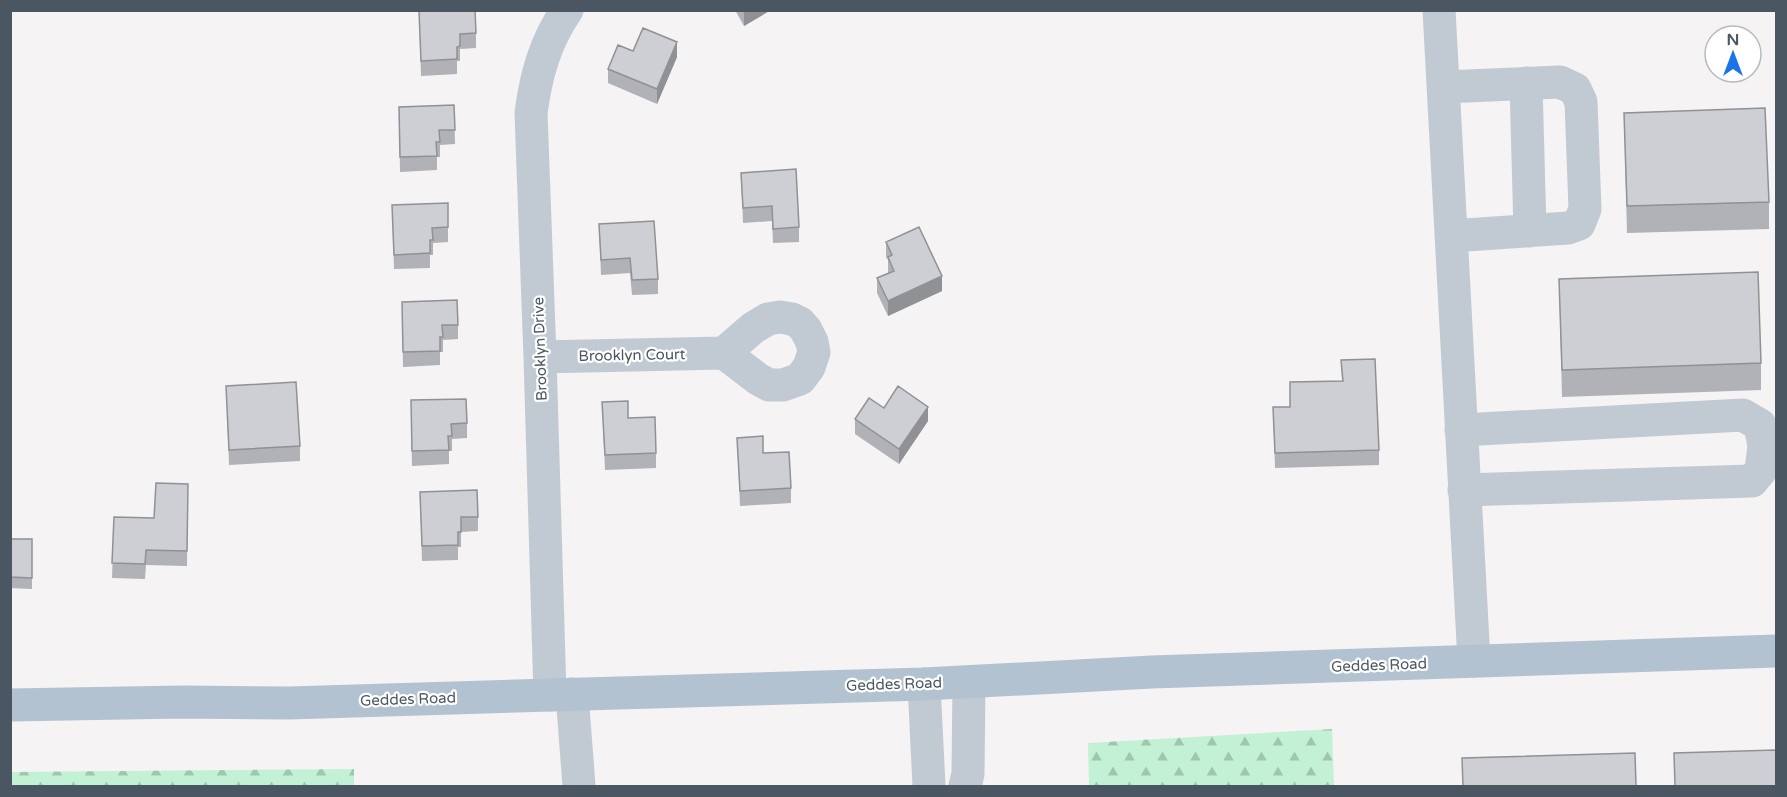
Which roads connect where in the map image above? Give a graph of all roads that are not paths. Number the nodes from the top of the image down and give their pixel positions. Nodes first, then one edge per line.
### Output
1 (567, 10) edge
2 (1439, 10) edge
3 (1526, 83) junction
4 (1444, 87) junction
5 (1530, 231) junction
6 (1451, 236) junction
7 (724, 353) dead end
8 (540, 357) junction
9 (1461, 430) junction
10 (1464, 490) junction
11 (1776, 651) edge
12 (1474, 661) junction
13 (969, 682) junction
14 (924, 684) junction
15 (561, 695) junction
16 (10, 705) edge
17 (579, 786) edge
18 (929, 786) edge
19 (965, 786) edge

1 - 8 street, Brooklyn Drive
2 - 4 street
3 - 4 street
3 - 5 street
3 - 5 street
4 - 6 street
5 - 6 street
6 - 9 street
7 - 8 street, Brooklyn Court
8 - 15 street, Brooklyn Drive
9 - 10 street
9 - 10 street
10 - 12 street
11 - 12 main road, Geddes Road
12 - 13 main road, Geddes Road
13 - 14 main road, Geddes Road
13 - 19 street
14 - 15 main road, Geddes Road
14 - 18 street
15 - 16 main road, Geddes Road
15 - 17 street, Brooklyn Drive

